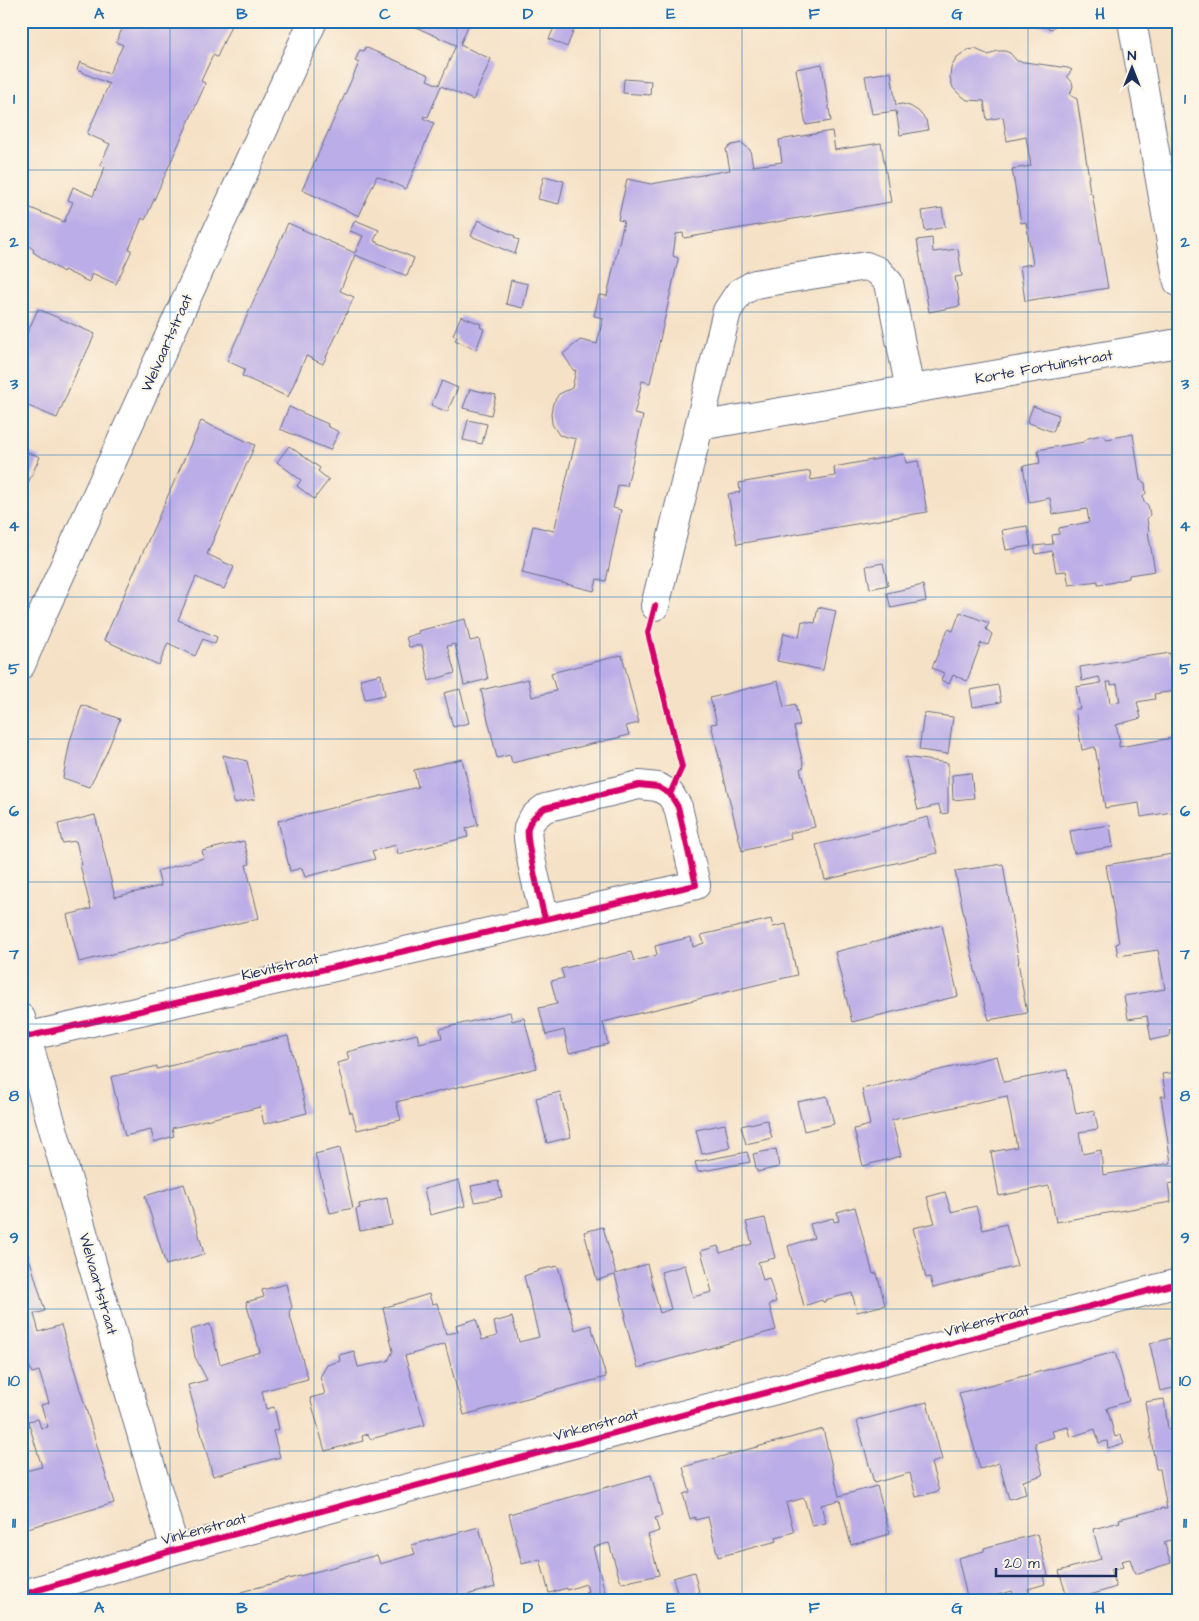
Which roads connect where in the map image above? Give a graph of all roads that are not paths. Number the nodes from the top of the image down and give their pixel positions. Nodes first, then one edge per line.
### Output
1 (313, 21) edge
2 (1132, 21) edge
3 (1178, 282) edge
4 (1178, 344) edge
5 (910, 390) junction
6 (699, 426) junction
7 (655, 606) dead end
8 (21, 665) edge
9 (545, 920) junction
10 (23, 1031) edge
11 (1178, 1283) edge
12 (175, 1550) junction
13 (21, 1595) edge

1 - 8 street, Welvaartstraat
2 - 3 street
4 - 5 street, Korte Fortuinstraat
5 - 6 street, Korte Fortuinstraat
5 - 6 street
6 - 7 street
9 - 9 street, Kievitstraat
9 - 10 street, Kievitstraat
10 - 12 street, Welvaartstraat
11 - 12 street, Vinkenstraat
12 - 13 street, Vinkenstraat

